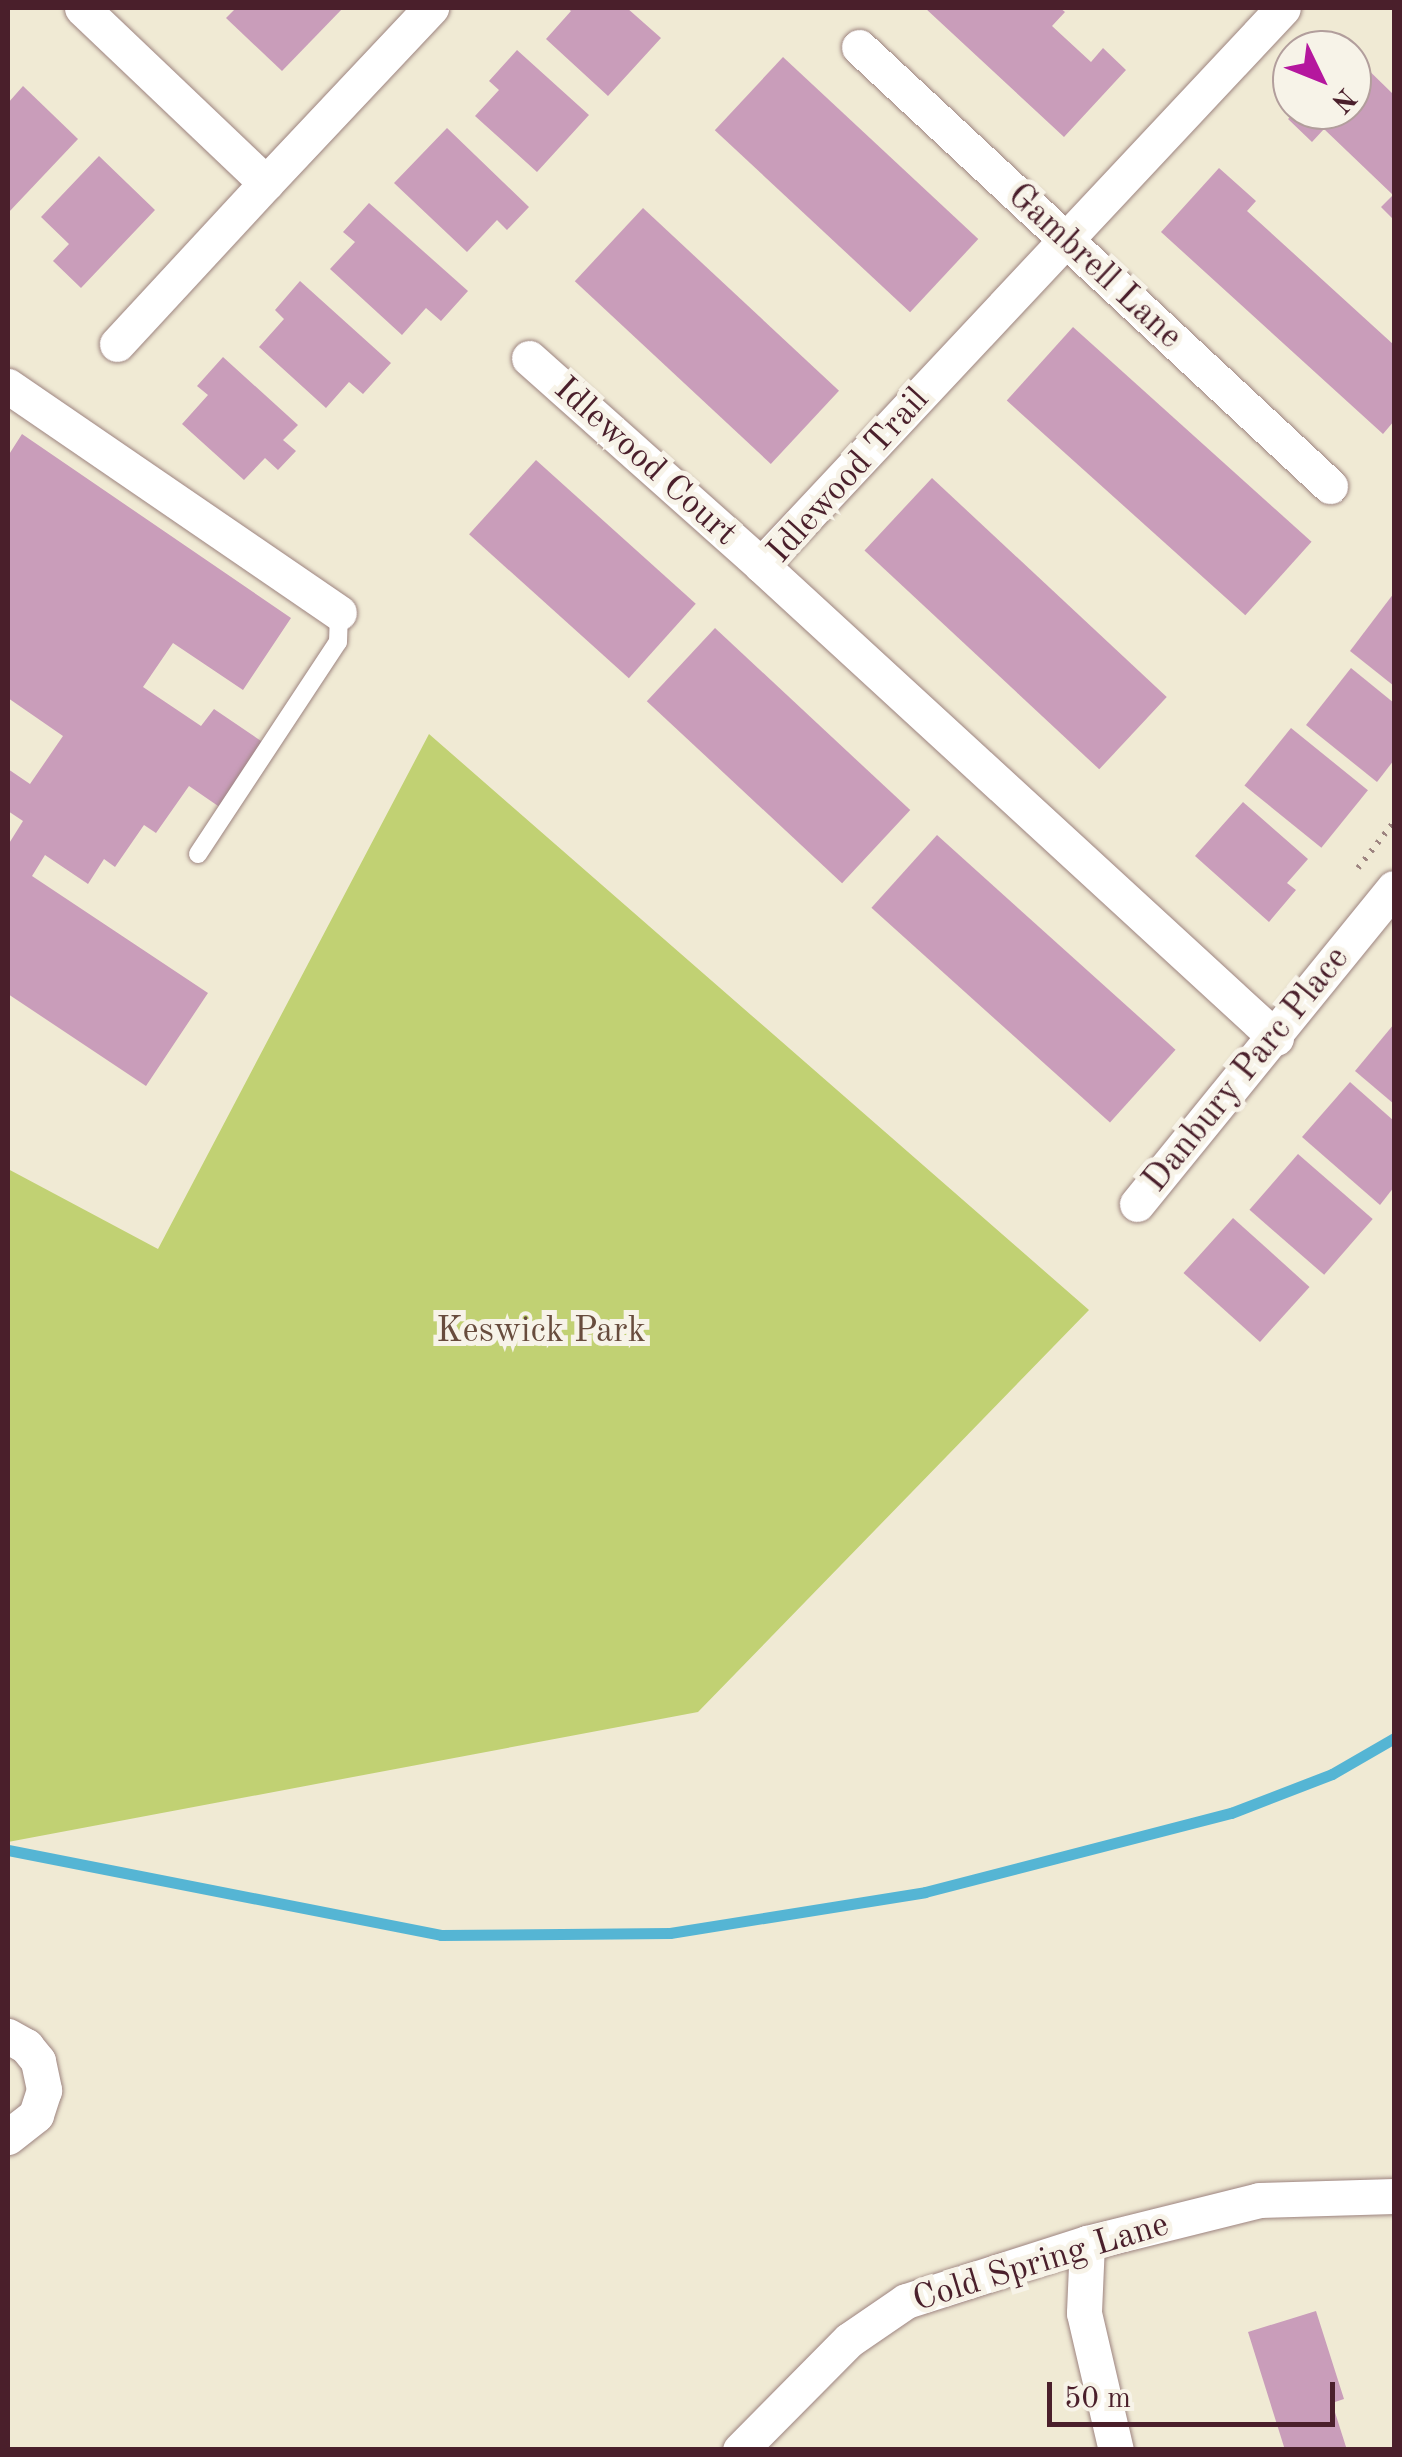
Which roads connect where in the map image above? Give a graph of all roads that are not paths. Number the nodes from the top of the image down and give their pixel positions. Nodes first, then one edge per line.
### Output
1 (82, 8) edge
2 (431, 8) edge
3 (1282, 8) edge
4 (859, 48) dead end
5 (266, 183) junction
6 (1066, 241) junction
7 (117, 344) dead end
8 (529, 358) dead end
9 (8, 386) edge
10 (1330, 486) dead end
11 (761, 565) junction
12 (339, 613) joint
13 (198, 854) dead end
14 (1394, 888) edge
15 (1276, 1038) junction
16 (1137, 1204) dead end
17 (8, 2036) edge
18 (8, 2137) edge
19 (1394, 2196) edge
20 (1087, 2243) junction
21 (740, 2450) edge
22 (1116, 2450) edge

1 - 5 street
2 - 5 street
3 - 6 street, Idlewood Trail
4 - 6 street, Gambrell Lane
5 - 7 street
6 - 10 street, Gambrell Lane
6 - 11 street, Idlewood Trail
8 - 11 street, Idlewood Court
9 - 12 street
11 - 15 street, Idlewood Trail
12 - 13 lane
14 - 15 street, Danbury Parc Place
15 - 16 street, Danbury Parc Place
17 - 18 street
19 - 20 street, Cold Spring Lane
20 - 21 street, Cold Spring Lane
20 - 22 street

